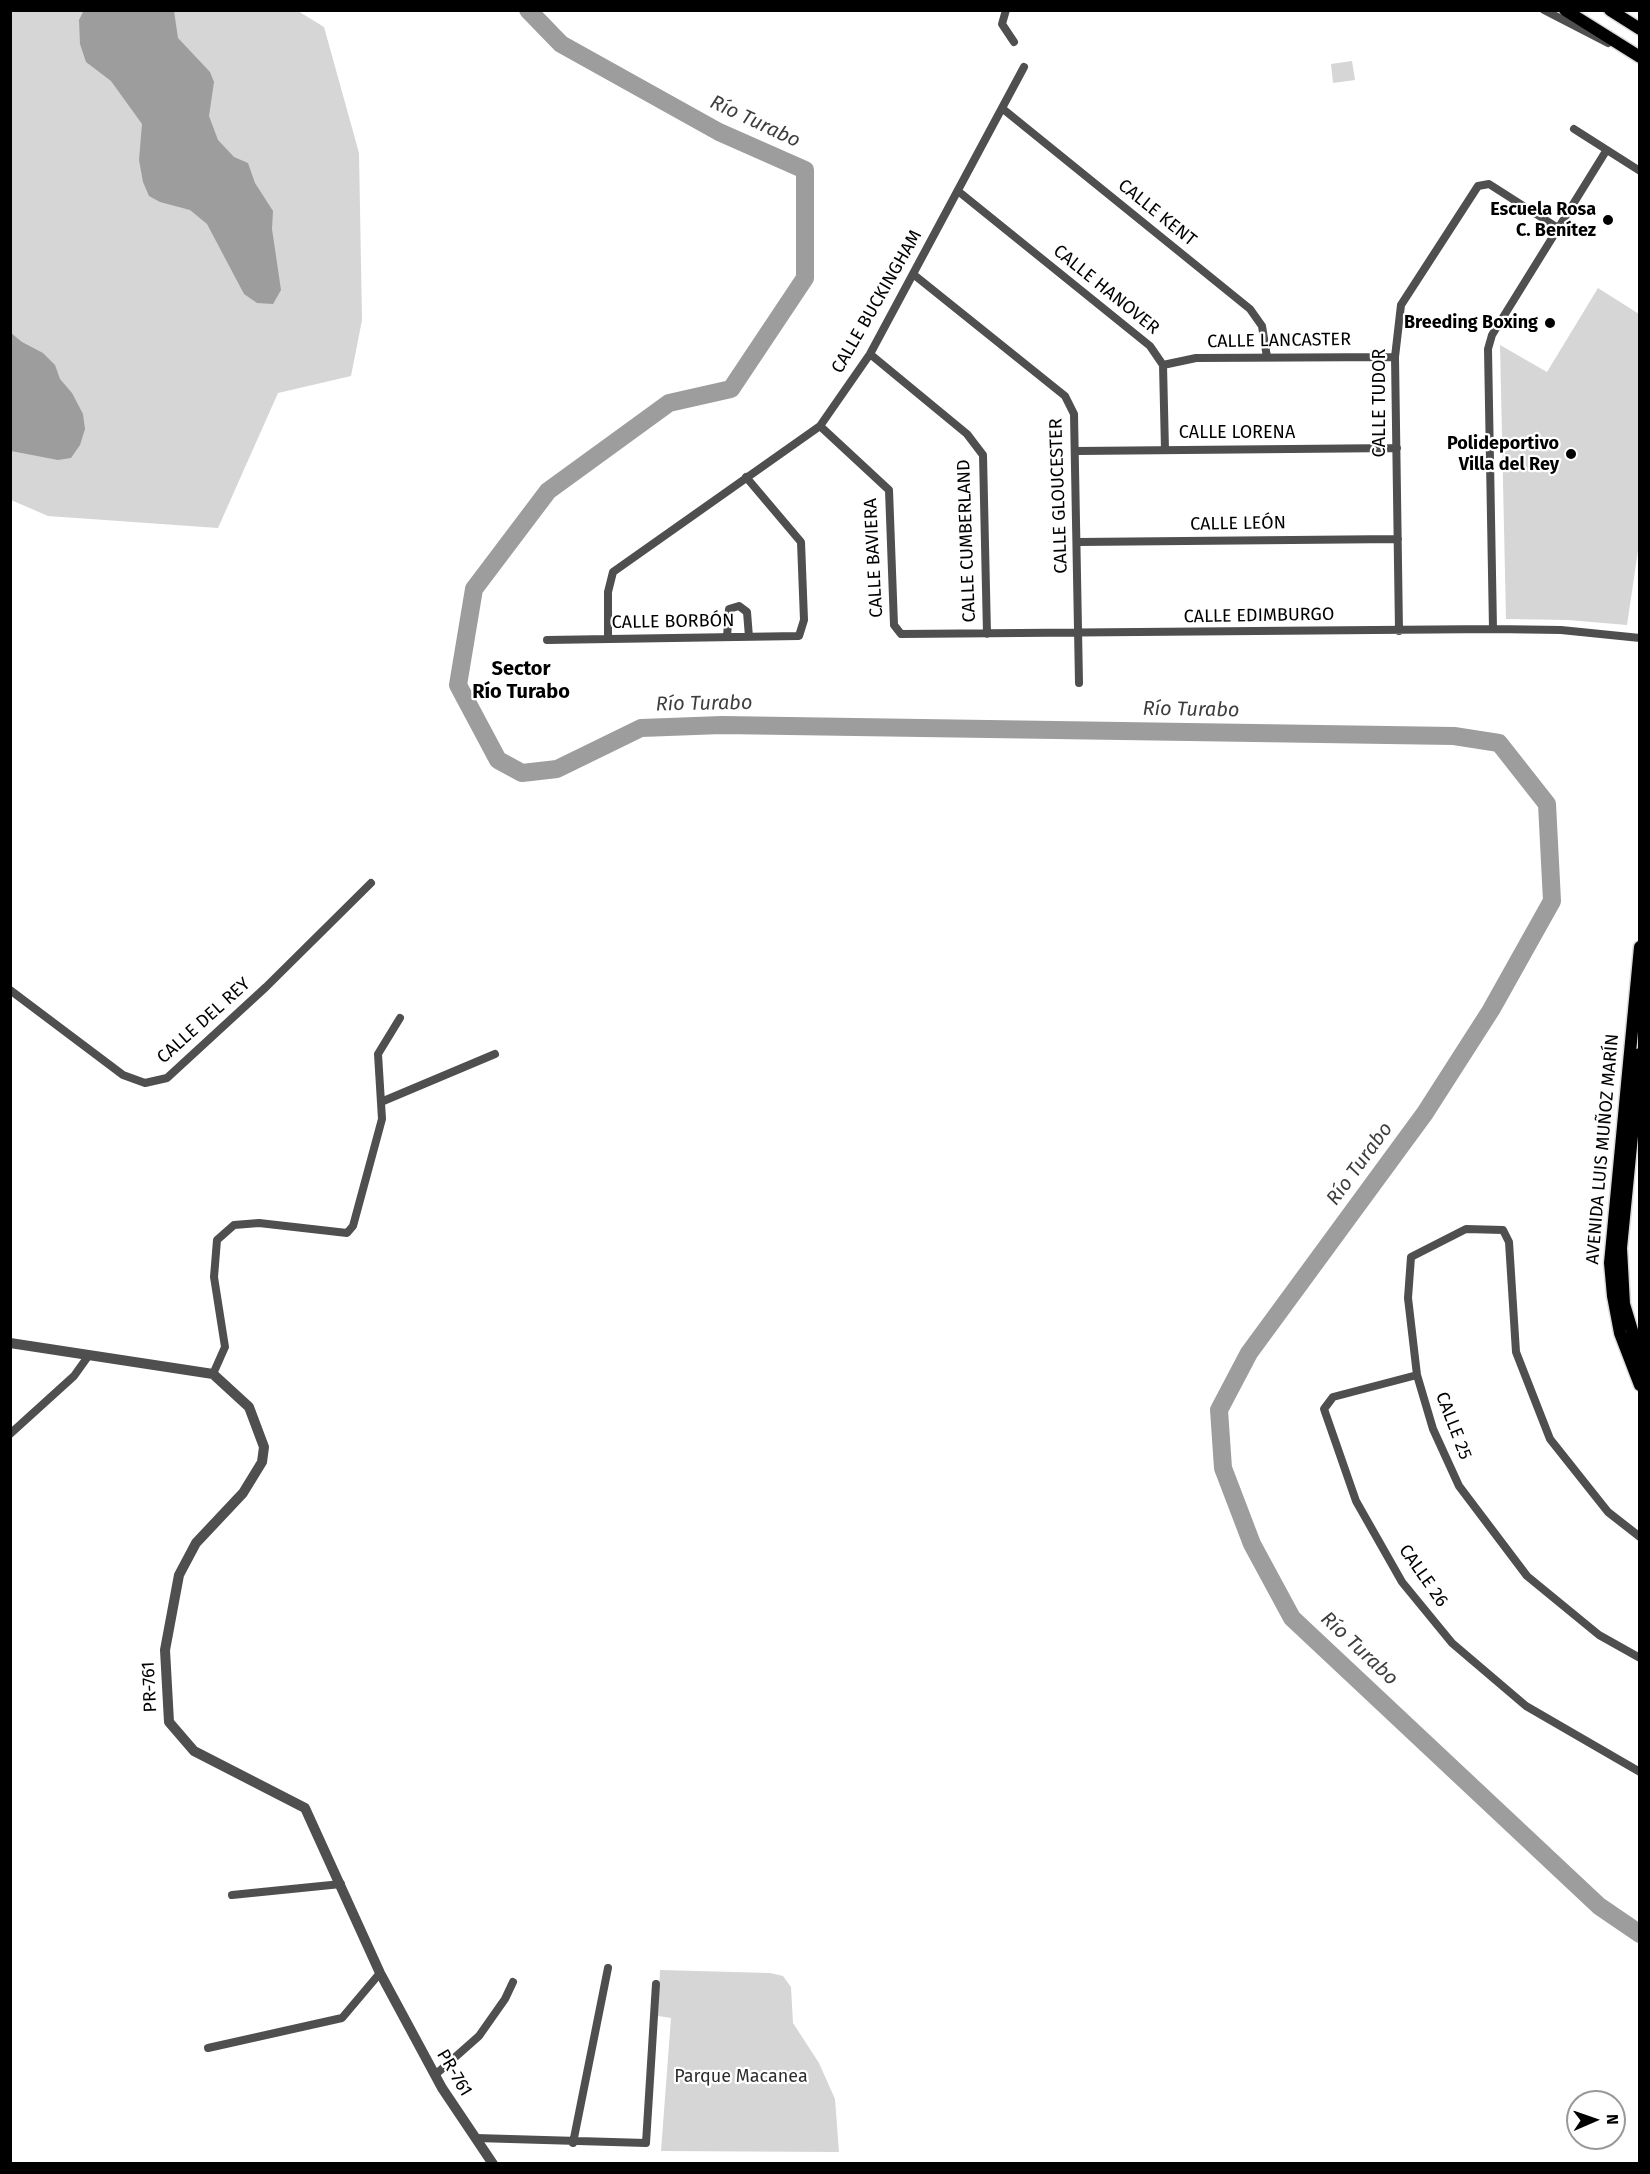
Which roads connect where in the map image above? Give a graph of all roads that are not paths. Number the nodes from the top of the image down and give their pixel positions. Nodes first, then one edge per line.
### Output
1 (1006, 10) edge
2 (1544, 10) edge
3 (1566, 10) edge
4 (1610, 10) edge
5 (1640, 29) edge
6 (1014, 42) dead end
7 (1637, 56) edge
8 (1024, 67) dead end
9 (1003, 109) junction
10 (1574, 129) dead end
11 (1606, 150) junction
12 (1640, 171) edge
13 (958, 191) junction
14 (1558, 228) junction
15 (913, 274) junction
16 (870, 354) junction
17 (1267, 357) junction
18 (1395, 357) junction
19 (1163, 365) junction
20 (820, 426) junction
21 (1396, 448) junction
22 (1165, 450) junction
23 (1077, 452) junction
24 (746, 477) junction
25 (1398, 539) junction
26 (1078, 542) junction
27 (1493, 629) junction
28 (1399, 631) junction
29 (987, 634) junction
30 (1079, 634) junction
31 (909, 636) joint
32 (727, 637) junction
33 (749, 637) junction
34 (1640, 638) edge
35 (608, 639) junction
36 (547, 640) dead end
37 (1079, 683) dead end
38 (372, 883) dead end
39 (1640, 947) edge
40 (10, 990) edge
41 (400, 1018) dead end
42 (495, 1054) dead end
43 (1640, 1054) edge
44 (381, 1102) junction
45 (1630, 1141) edge
46 (10, 1343) edge
47 (89, 1355) junction
48 (1640, 1357) edge
49 (213, 1374) junction
50 (1418, 1375) junction
51 (1640, 1385) edge
52 (10, 1434) edge
53 (1640, 1538) edge
54 (1640, 1658) edge
55 (1640, 1772) edge
56 (341, 1884) junction
57 (232, 1895) dead end
58 (608, 1968) dead end
59 (381, 1973) junction
60 (513, 1982) dead end
61 (656, 1984) dead end
62 (208, 2048) dead end
63 (435, 2075) junction
64 (476, 2138) junction
65 (573, 2143) junction
66 (493, 2163) edge

1 - 6 street
2 - 7 street
3 - 7 main road
4 - 5 main road
8 - 9 street, CALLE BUCKINGHAM
9 - 13 street, CALLE BUCKINGHAM
9 - 17 street, CALLE KENT
10 - 11 street
11 - 12 street
11 - 14 street
13 - 15 street, CALLE BUCKINGHAM
13 - 19 street, CALLE HANOVER
14 - 18 street, CALLE TUDOR
14 - 27 street
15 - 16 street, CALLE BUCKINGHAM
15 - 23 street, CALLE GLOUCESTER
16 - 20 street, CALLE BUCKINGHAM
16 - 29 street, CALLE CUMBERLAND
17 - 18 street, CALLE LANCASTER
17 - 19 street, CALLE LANCASTER
18 - 21 street, CALLE TUDOR
19 - 22 street
20 - 24 street, CALLE BUCKINGHAM
20 - 31 street, CALLE BAVIERA
21 - 22 street, CALLE LORENA
21 - 25 street, CALLE TUDOR
22 - 23 street, CALLE LORENA
23 - 26 street, CALLE GLOUCESTER
24 - 33 street, CALLE BORBÓN
24 - 35 street, CALLE BUCKINGHAM
25 - 26 street, CALLE LEÓN
25 - 28 street, CALLE TUDOR
26 - 30 street, CALLE GLOUCESTER
27 - 28 street, CALLE EDIMBURGO
27 - 34 street, CALLE EDIMBURGO
28 - 30 street, CALLE EDIMBURGO
29 - 30 street, CALLE EDIMBURGO
29 - 31 street, CALLE EDIMBURGO
30 - 37 street, CALLE GLOUCESTER
32 - 33 street, CALLE BORBÓN
32 - 33 street
32 - 35 street, CALLE BORBÓN
35 - 36 street, CALLE BORBÓN
38 - 40 street, CALLE DEL REY
39 - 45 main road, AVENIDA LUIS MUÑOZ MARÍN
41 - 44 street
42 - 44 street
43 - 45 main road, AVENIDA LUIS MUÑOZ MARÍN
44 - 49 street
45 - 48 main road, AVENIDA LUIS MUÑOZ MARÍN
45 - 51 main road, AVENIDA LUIS MUÑOZ MARÍN
46 - 47 street
47 - 49 street
47 - 52 street
49 - 56 street, PR-761 / PR-761
50 - 53 street, CALLE 25
50 - 54 street, CALLE 25
50 - 55 street, CALLE 26
56 - 57 street
56 - 59 street, PR-761 / PR-761
58 - 65 street
59 - 62 street
59 - 63 street, PR-761 / PR-761
60 - 63 street
61 - 65 street
63 - 64 street, PR-761 / PR-761
64 - 65 street
64 - 66 street, PR-761 / PR-761

